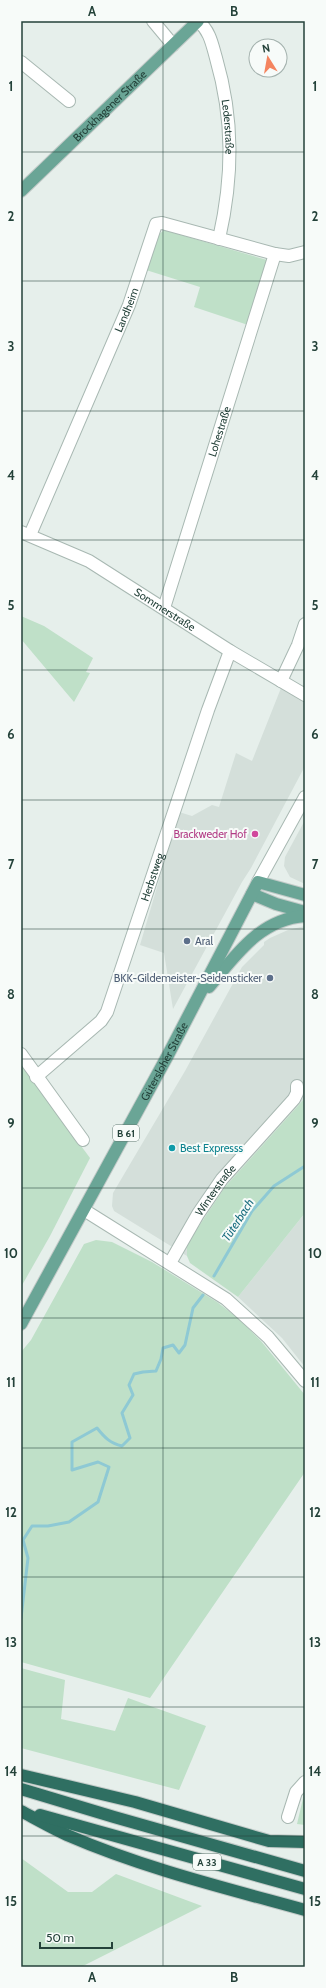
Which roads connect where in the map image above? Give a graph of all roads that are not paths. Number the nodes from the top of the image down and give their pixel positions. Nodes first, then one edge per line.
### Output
1 (153, 21) edge
2 (198, 21) edge
3 (173, 44) junction
4 (21, 62) edge
5 (69, 101) dead end
6 (21, 190) edge
7 (219, 239) junction
8 (305, 252) edge
9 (274, 254) junction
10 (25, 534) edge
11 (164, 608) junction
12 (305, 624) edge
13 (230, 651) junction
14 (280, 681) junction
15 (305, 695) edge
16 (305, 797) edge
17 (258, 882) junction
18 (252, 894) junction
19 (305, 895) edge
20 (305, 912) edge
21 (305, 916) edge
22 (193, 1006) junction
23 (21, 1054) edge
24 (36, 1078) junction
25 (297, 1086) dead end
26 (83, 1140) dead end
27 (84, 1210) junction
28 (170, 1263) junction
29 (21, 1324) edge
30 (305, 1382) edge
31 (21, 1775) edge
32 (305, 1782) edge
33 (21, 1789) edge
34 (21, 1811) edge
35 (288, 1817) dead end
36 (305, 1842) edge
37 (305, 1871) edge
38 (305, 1889) edge
39 (305, 1910) edge

1 - 3 street
2 - 3 main road, Brockhagener Straße
2 - 7 street, Lederstraße
3 - 6 main road, Brockhagener Straße
4 - 5 street
7 - 9 street, Landheim
7 - 10 street, Landheim
8 - 9 street, Landheim
9 - 11 street, Lohestraße
10 - 11 street, Sommerstraße
11 - 13 street, Sommerstraße
12 - 14 street
13 - 14 street, Sommerstraße
13 - 24 street, Herbstweg
14 - 15 street, Sommerstraße
16 - 17 street, Gütersloher Straße
17 - 18 main road, Gütersloher Straße / B 61
17 - 19 main road
18 - 20 main road
18 - 22 main road, Gütersloher Straße / B 61
21 - 22 main road, B 61
22 - 27 main road, Gütersloher Straße / B 61
23 - 24 street
24 - 26 street
25 - 28 street, Winterstraße
27 - 28 street
27 - 29 main road, Gütersloher Straße / B 61
28 - 30 street
31 - 36 highway
32 - 35 street
33 - 37 highway, A 33
34 - 38 highway, A 33
34 - 39 highway

